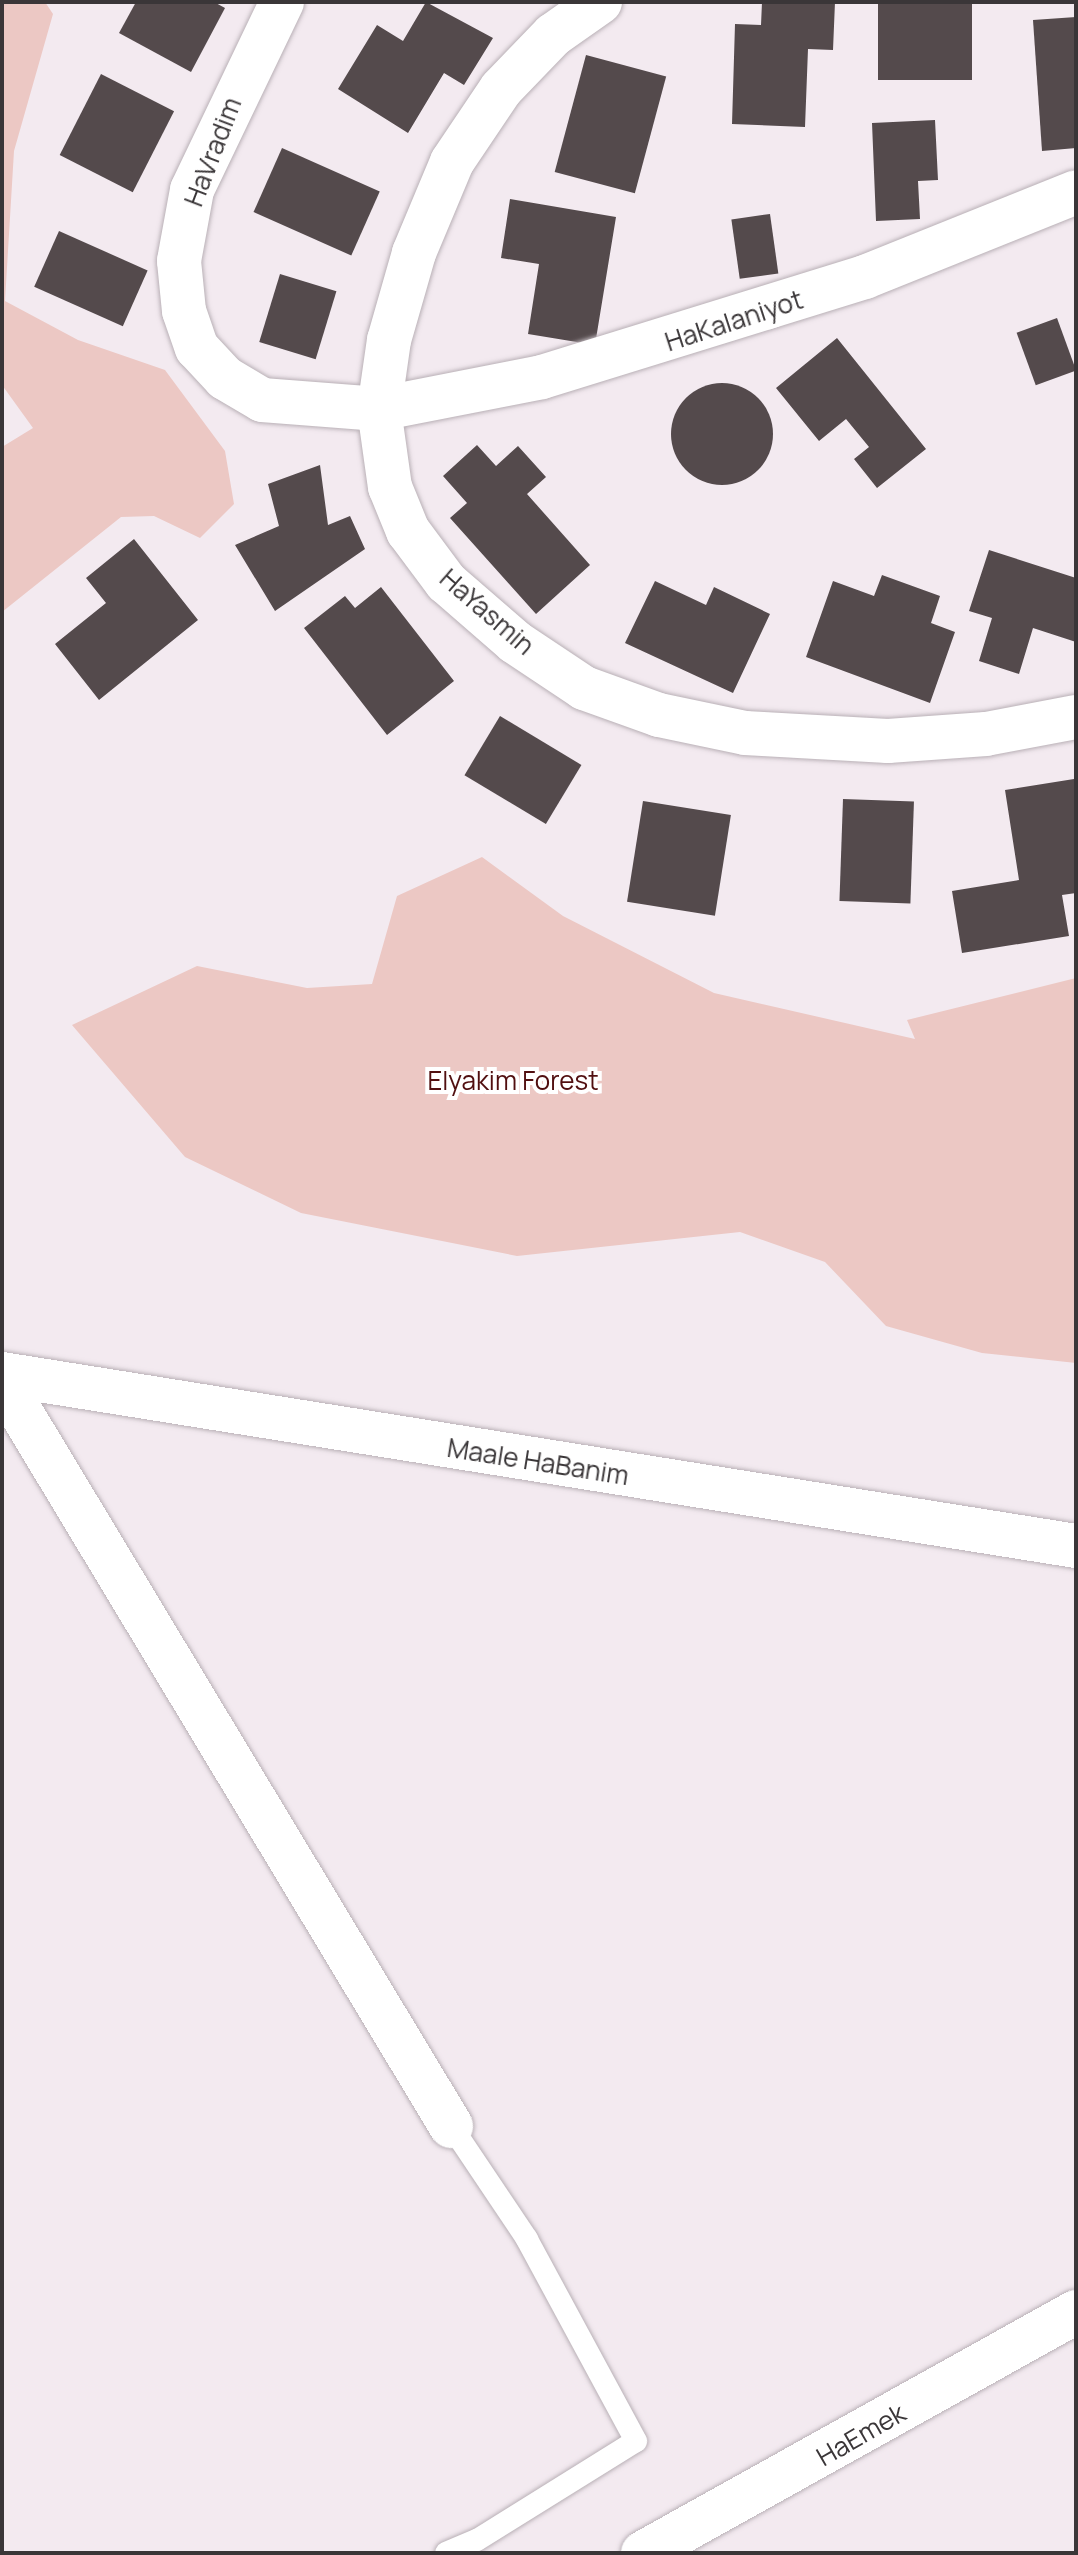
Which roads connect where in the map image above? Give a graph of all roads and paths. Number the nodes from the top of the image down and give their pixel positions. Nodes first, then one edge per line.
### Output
1 (282, 2) edge
2 (600, 2) edge
3 (1076, 192) edge
4 (379, 409) junction
5 (1076, 717) edge
6 (3, 1378) edge
7 (1076, 1546) edge
8 (451, 2126) joint
9 (1076, 2312) edge
10 (446, 2553) edge
11 (643, 2553) edge

1 - 4 street, HaVradim
2 - 4 street, HaYasmin
3 - 4 street, HaKalaniyot
4 - 5 street, HaYasmin
6 - 7 street, Maale HaBanim
6 - 8 street
8 - 10 lane
9 - 11 street, HaEmek

